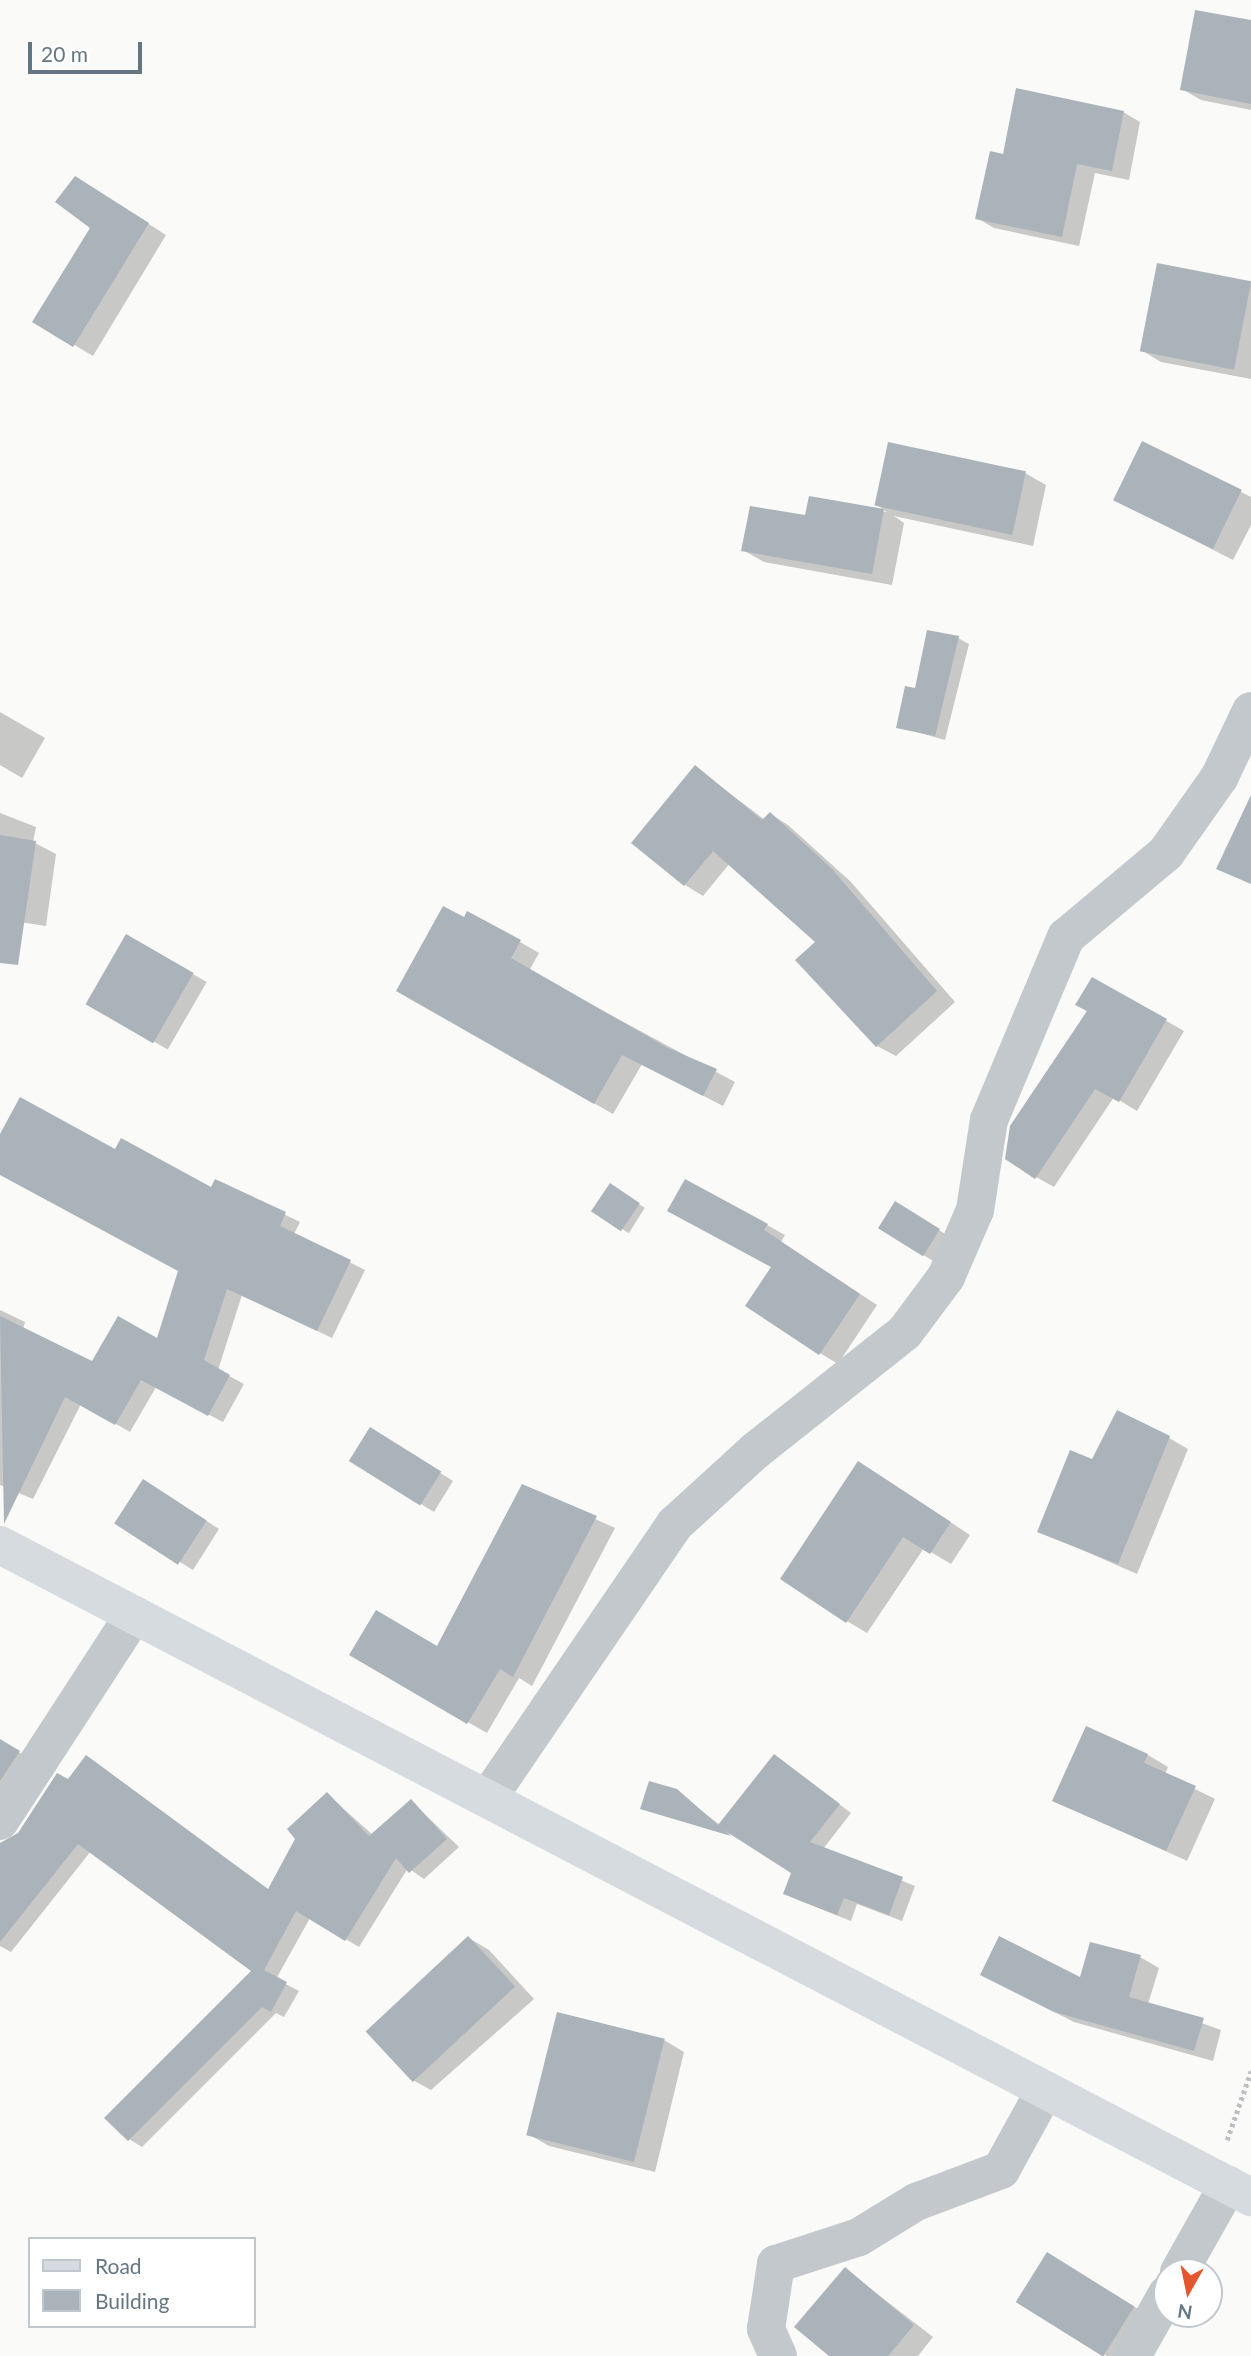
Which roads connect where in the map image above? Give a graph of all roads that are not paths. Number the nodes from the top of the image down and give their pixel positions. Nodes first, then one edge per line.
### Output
1 (1251, 711) edge
2 (0, 1545) edge
3 (134, 1615) junction
4 (488, 1798) junction
5 (0, 1821) edge
6 (1045, 2090) junction
7 (1231, 2186) edge
8 (1187, 2258) edge
9 (1153, 2319) edge
10 (778, 2356) edge
11 (1132, 2356) edge

1 - 4 street
2 - 3 main road
3 - 4 main road
3 - 5 street
4 - 6 main road
6 - 7 main road
6 - 10 street
7 - 8 street
9 - 11 street

